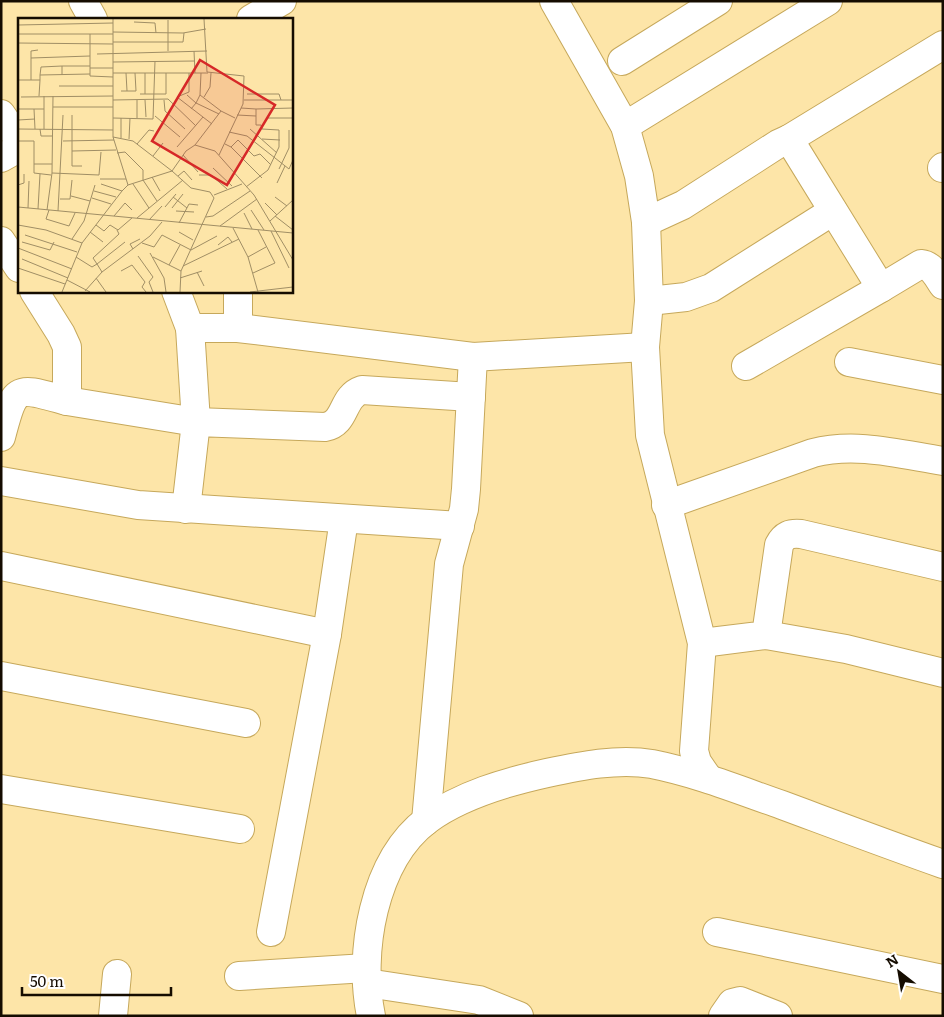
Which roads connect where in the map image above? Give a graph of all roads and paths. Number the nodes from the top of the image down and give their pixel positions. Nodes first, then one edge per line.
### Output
1 (83, 1) edge
2 (282, 1) edge
3 (554, 1) edge
4 (718, 1) edge
5 (828, 1) edge
6 (92, 18) edge
7 (254, 18) edge
8 (943, 45) edge
9 (622, 61) dead end
10 (1, 114) edge
11 (625, 126) junction
12 (18, 139) edge
13 (789, 139) junction
14 (18, 149) edge
15 (1, 158) edge
16 (832, 211) junction
17 (646, 222) junction
18 (1, 241) edge
19 (18, 266) edge
20 (943, 284) edge
21 (881, 288) junction
22 (35, 292) edge
23 (176, 292) edge
24 (238, 292) edge
25 (649, 301) junction
26 (190, 328) junction
27 (238, 328) junction
28 (646, 347) junction
29 (472, 357) junction
30 (849, 362) dead end
31 (746, 366) dead end
32 (943, 380) edge
33 (471, 397) junction
34 (67, 401) junction
35 (196, 422) junction
36 (1, 437) edge
37 (943, 461) edge
38 (1, 481) edge
39 (666, 505) junction
40 (186, 509) junction
41 (344, 519) junction
42 (460, 526) junction
43 (1, 566) edge
44 (943, 567) edge
45 (327, 634) junction
46 (766, 636) junction
47 (702, 643) junction
48 (943, 673) edge
49 (1, 676) edge
50 (246, 723) dead end
51 (708, 778) junction
52 (1, 789) edge
53 (426, 821) junction
54 (240, 829) dead end
55 (943, 864) edge
56 (271, 932) dead end
57 (717, 932) dead end
58 (117, 974) dead end
59 (367, 975) junction
60 (239, 976) dead end
61 (943, 979) edge
62 (113, 1016) edge
63 (371, 1016) edge
64 (519, 1016) edge
65 (723, 1016) edge
66 (778, 1016) edge

1 - 6 street
2 - 7 street
3 - 11 street
4 - 9 street
5 - 11 street
8 - 13 street
10 - 12 street
11 - 17 street
13 - 16 street
13 - 17 street
14 - 15 street
16 - 21 street
16 - 25 street
17 - 25 street
18 - 19 street
20 - 21 street
21 - 31 street
22 - 34 street
23 - 26 street
24 - 27 street
25 - 28 street
26 - 27 street
26 - 35 street
27 - 29 street
28 - 29 street
28 - 39 street
29 - 33 street
30 - 32 street
33 - 35 street
33 - 42 street
34 - 35 street
34 - 36 street
35 - 40 street
37 - 39 street
38 - 40 street
39 - 47 street
40 - 41 street
41 - 42 street
41 - 45 street
42 - 53 street
43 - 45 street
44 - 46 street
45 - 56 street
46 - 47 street
46 - 48 street
47 - 51 street
49 - 50 street
51 - 53 street
51 - 55 street
52 - 54 street
53 - 59 street
57 - 61 street
58 - 62 street
59 - 60 street
59 - 63 street
59 - 64 street
65 - 66 street

